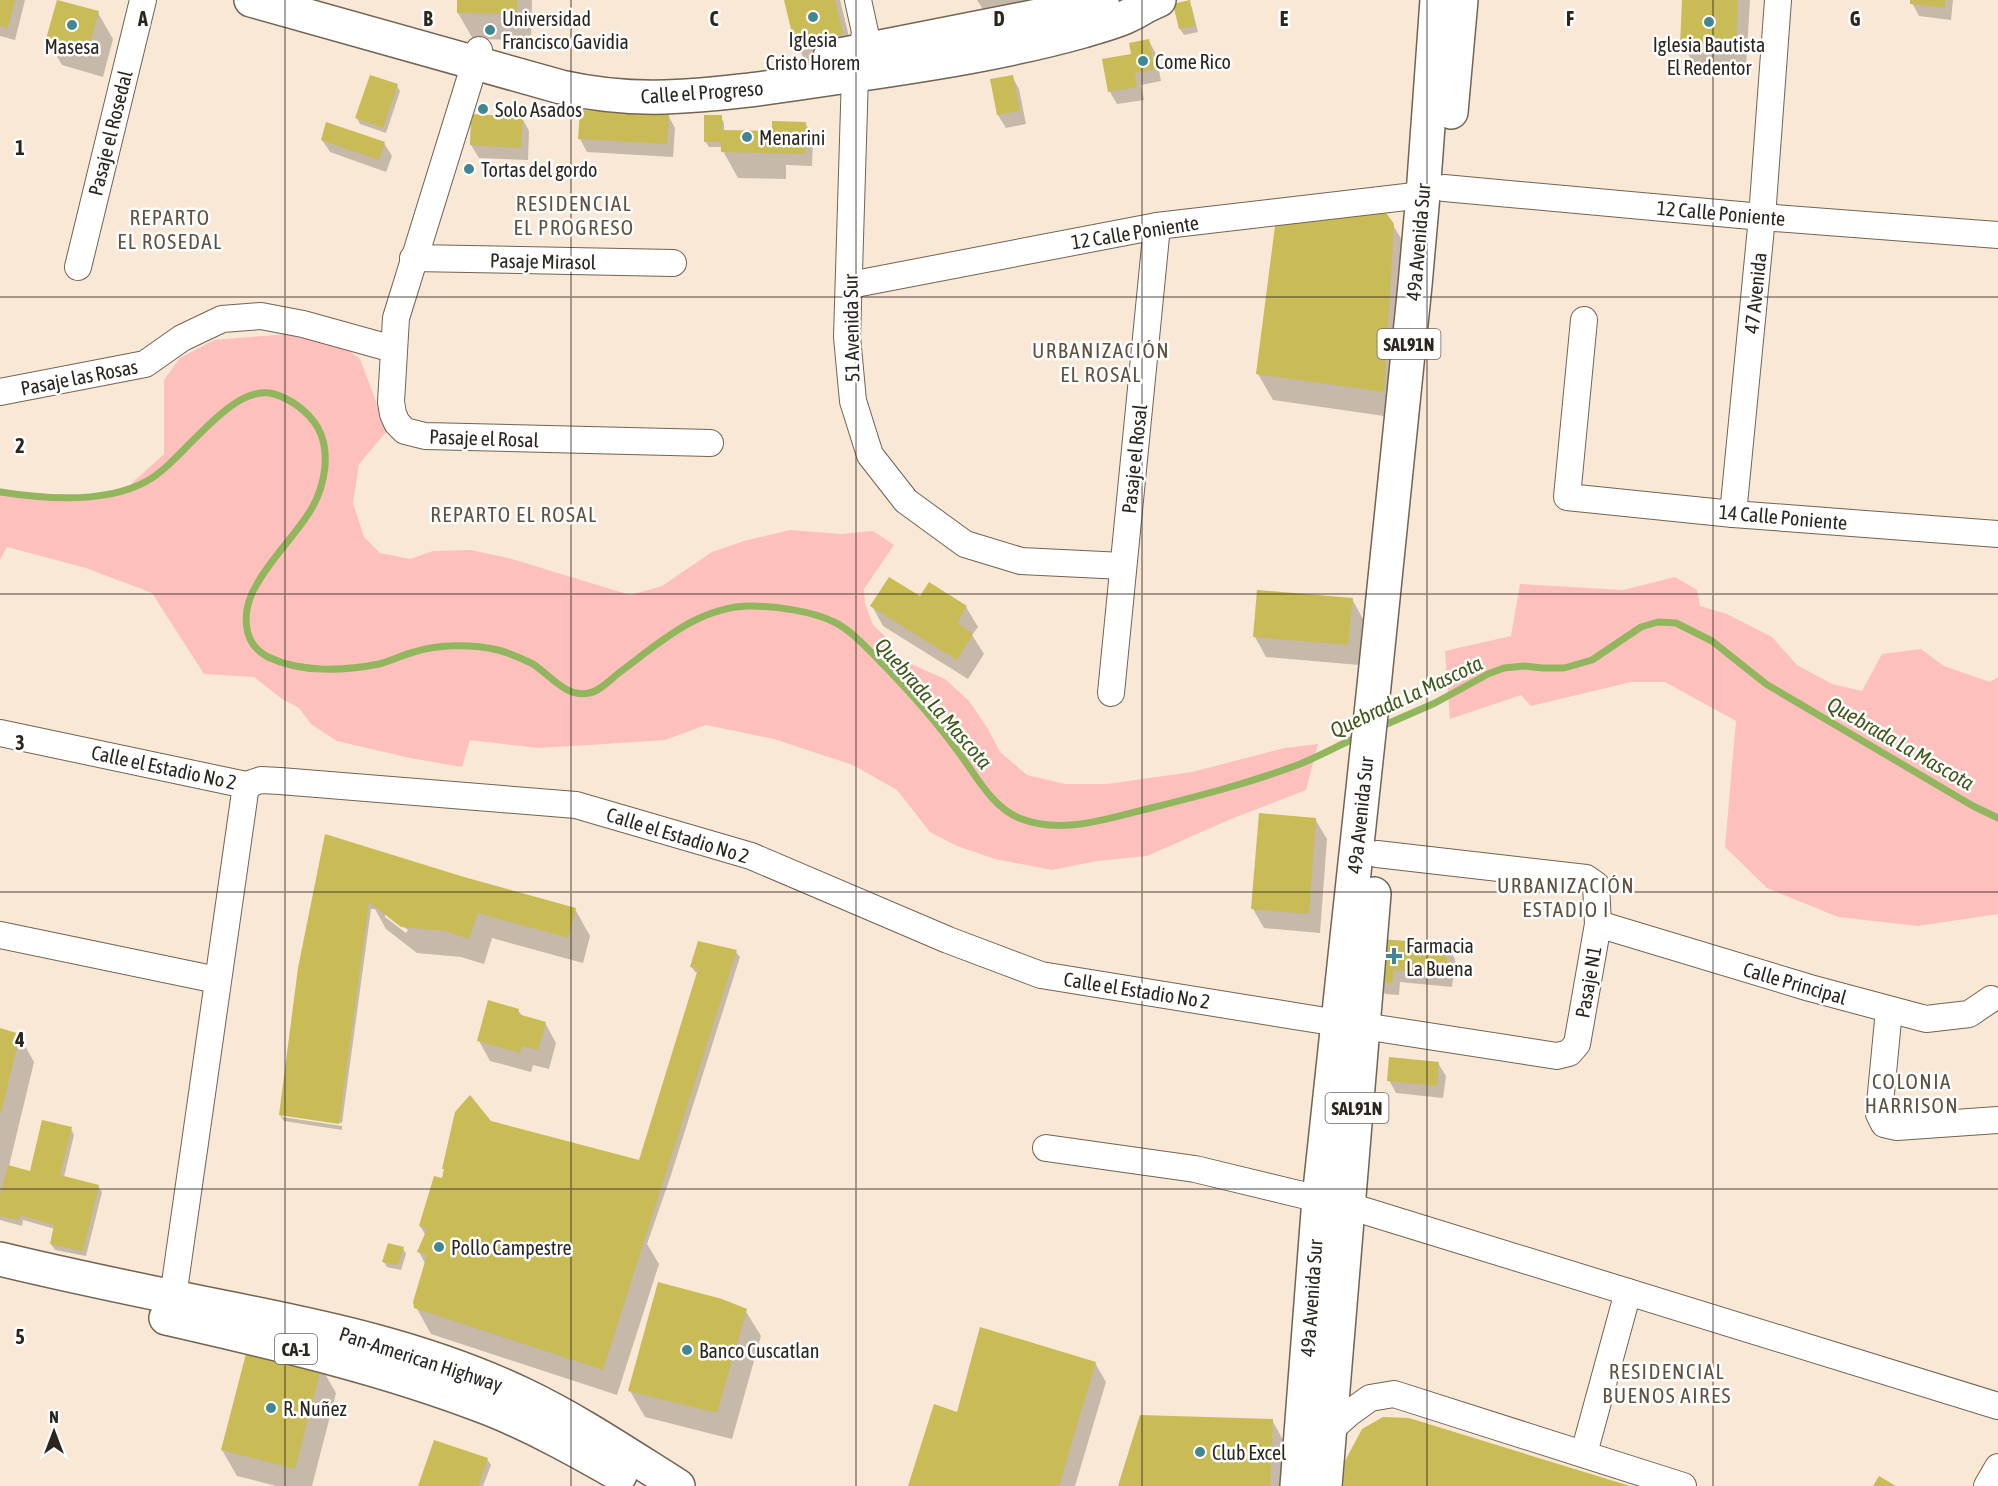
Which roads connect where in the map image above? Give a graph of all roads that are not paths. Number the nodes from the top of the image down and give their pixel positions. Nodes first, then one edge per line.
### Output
1 (143, 0) edge
2 (251, 0) edge
3 (301, 0) edge
4 (858, 0) edge
5 (1437, 0) edge
6 (1461, 0) edge
7 (1778, 0) edge
8 (1090, 2) edge
9 (1153, 2) edge
10 (476, 57) junction
11 (858, 63) junction
12 (1434, 191) junction
13 (1762, 217) junction
14 (1157, 226) junction
15 (1998, 235) edge
16 (413, 258) junction
17 (673, 263) dead end
18 (78, 267) dead end
19 (850, 285) junction
20 (1584, 320) dead end
21 (393, 350) junction
22 (0, 392) edge
23 (710, 443) dead end
24 (1733, 514) junction
25 (1998, 534) edge
26 (1123, 566) junction
27 (1111, 693) dead end
28 (0, 733) edge
29 (1377, 740) junction
30 (246, 785) junction
31 (1377, 854) junction
32 (1598, 924) junction
33 (0, 935) edge
34 (217, 980) junction
35 (1990, 999) dead end
36 (1889, 1010) junction
37 (1351, 1025) junction
38 (1998, 1120) edge
39 (1046, 1148) dead end
40 (1334, 1202) junction
41 (0, 1259) edge
42 (0, 1278) edge
43 (1628, 1292) junction
44 (173, 1297) junction
45 (1998, 1406) edge
46 (1329, 1431) junction
47 (1584, 1453) junction
48 (1998, 1467) edge
49 (639, 1486) edge
50 (678, 1486) edge
51 (1297, 1486) edge
52 (1325, 1486) edge
53 (1683, 1486) edge
54 (1987, 1486) edge

1 - 18 street, Pasaje el Rosedal
2 - 10 main road, Calle el Progreso
3 - 10 main road, Calle el Progreso
4 - 11 street, 51 Avenida Sur
5 - 12 main road, 49a Avenida Sur / SAL91N
6 - 12 main road, 49a Avenida Sur / SAL91N
7 - 13 street, 47 Avenida
8 - 11 main road, Calle el Progreso
9 - 11 main road, Calle el Progreso
10 - 11 main road, Calle el Progreso
10 - 16 street, Pasaje el Rosal
11 - 19 street, 51 Avenida Sur
12 - 13 street, 12 Calle Poniente
12 - 14 street, 12 Calle Poniente
12 - 29 main road, 49a Avenida Sur / SAL91N
13 - 15 street, 12 Calle Poniente
13 - 24 street, 47 Avenida
14 - 19 street, 12 Calle Poniente
14 - 26 street, Pasaje el Rosal
16 - 17 street, Pasaje Mirasol
16 - 21 street, Pasaje el Rosal
19 - 26 street, 51 Avenida Sur
20 - 24 street, 14 Calle Poniente
21 - 22 street, Pasaje las Rosas
21 - 23 street, Pasaje el Rosal
24 - 25 street, 14 Calle Poniente
26 - 27 street, Pasaje el Rosal
28 - 30 street, Calle el Estadio No 2
29 - 31 main road, 49a Avenida Sur / SAL91N
29 - 37 main road, 49a Avenida Sur / SAL91N
30 - 34 street
30 - 37 street, Calle el Estadio No 2
31 - 32 street, Pasaje N1
31 - 37 main road, 49a Avenida Sur / SAL91N
32 - 36 street, Calle Principal
32 - 37 street, Pasaje N1
33 - 34 street
34 - 44 street
35 - 36 street, Calle Principal
36 - 38 street
37 - 40 main road, 49a Avenida Sur / SAL91N
39 - 40 street
40 - 43 street
40 - 46 main road, 49a Avenida Sur / SAL91N
40 - 51 main road, 49a Avenida Sur / SAL91N
41 - 44 main road, Pan-American Highway / CA-1
42 - 49 main road, Pan-American Highway / CA-1
43 - 45 street
43 - 47 street
44 - 50 main road, Pan-American Highway / CA-1
46 - 47 street
46 - 52 main road, 49a Avenida Sur / SAL91N
47 - 53 street
48 - 54 street

